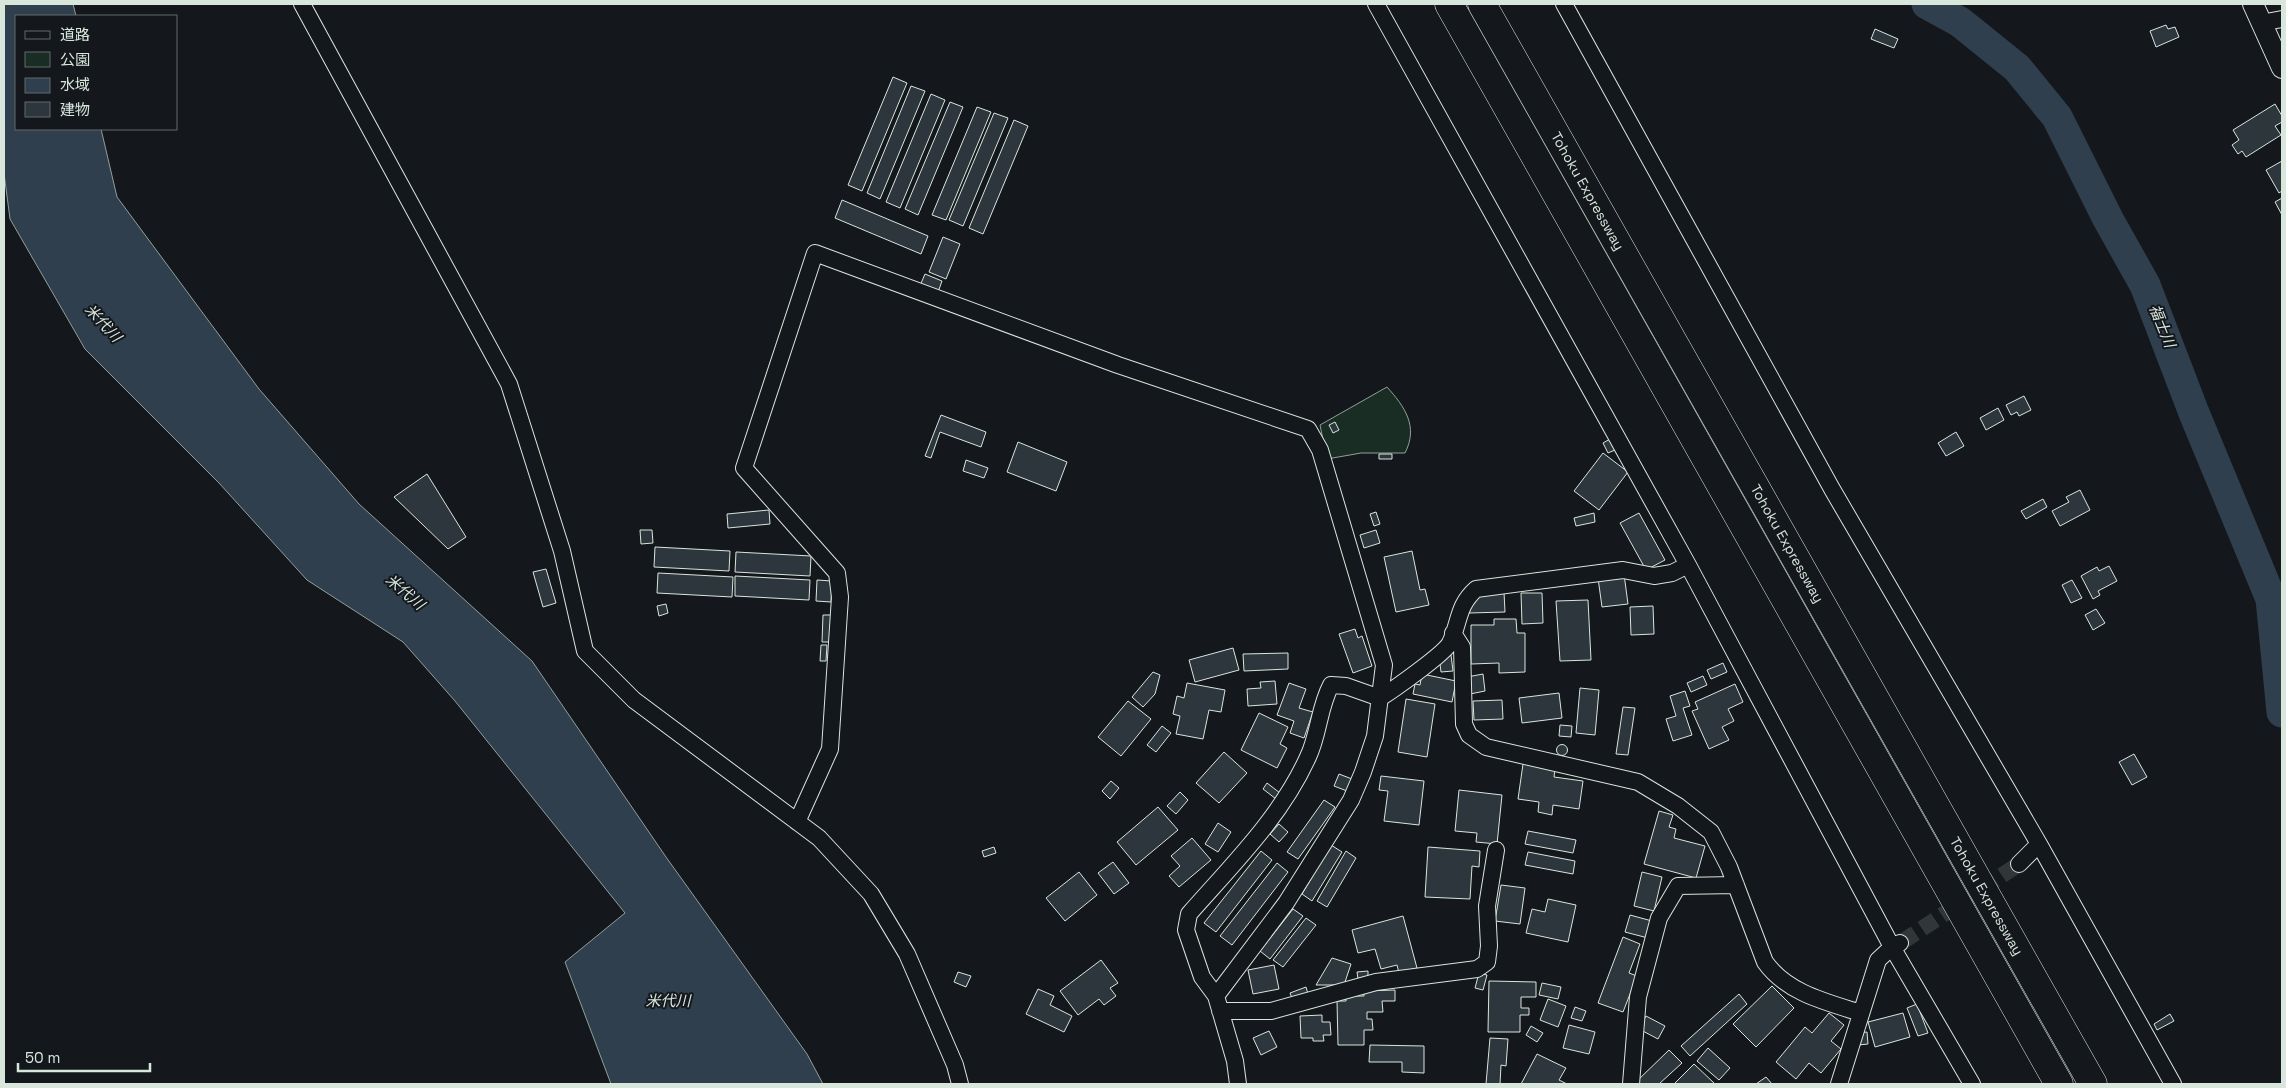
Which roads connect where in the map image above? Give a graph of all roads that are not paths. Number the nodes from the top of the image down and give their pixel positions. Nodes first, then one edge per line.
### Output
1 (302, 4) edge
2 (1376, 4) edge
3 (1449, 4) edge
4 (1482, 4) edge
5 (1564, 4) edge
6 (2253, 4) edge
7 (2282, 19) edge
8 (2262, 23) junction
9 (2282, 68) edge
10 (1688, 566) junction
11 (1452, 633) junction
12 (1380, 698) junction
13 (797, 822) junction
14 (2039, 844) junction
15 (1496, 850) dead end
16 (2019, 864) tunnel mouth
17 (1736, 886) junction
18 (1897, 945) junction
19 (1218, 1004) junction
20 (1861, 1014) junction
21 (960, 1084) edge
22 (1238, 1084) edge
23 (1631, 1084) edge
24 (1839, 1084) edge
25 (1972, 1084) edge
26 (2060, 1084) edge
27 (2093, 1084) edge
28 (2173, 1084) edge

1 - 13 street
2 - 10 street
3 - 26 highway, Tohoku Expressway
4 - 27 highway, Tohoku Expressway
5 - 14 street
6 - 8 street
7 - 8 street
8 - 9 street
10 - 11 street
10 - 18 street
11 - 12 street
11 - 17 street
12 - 13 street
12 - 19 street
12 - 19 street
13 - 21 street
14 - 16 street
14 - 28 street
15 - 19 street
17 - 20 street
17 - 23 street
18 - 20 street
18 - 25 street
19 - 22 street
20 - 24 street

